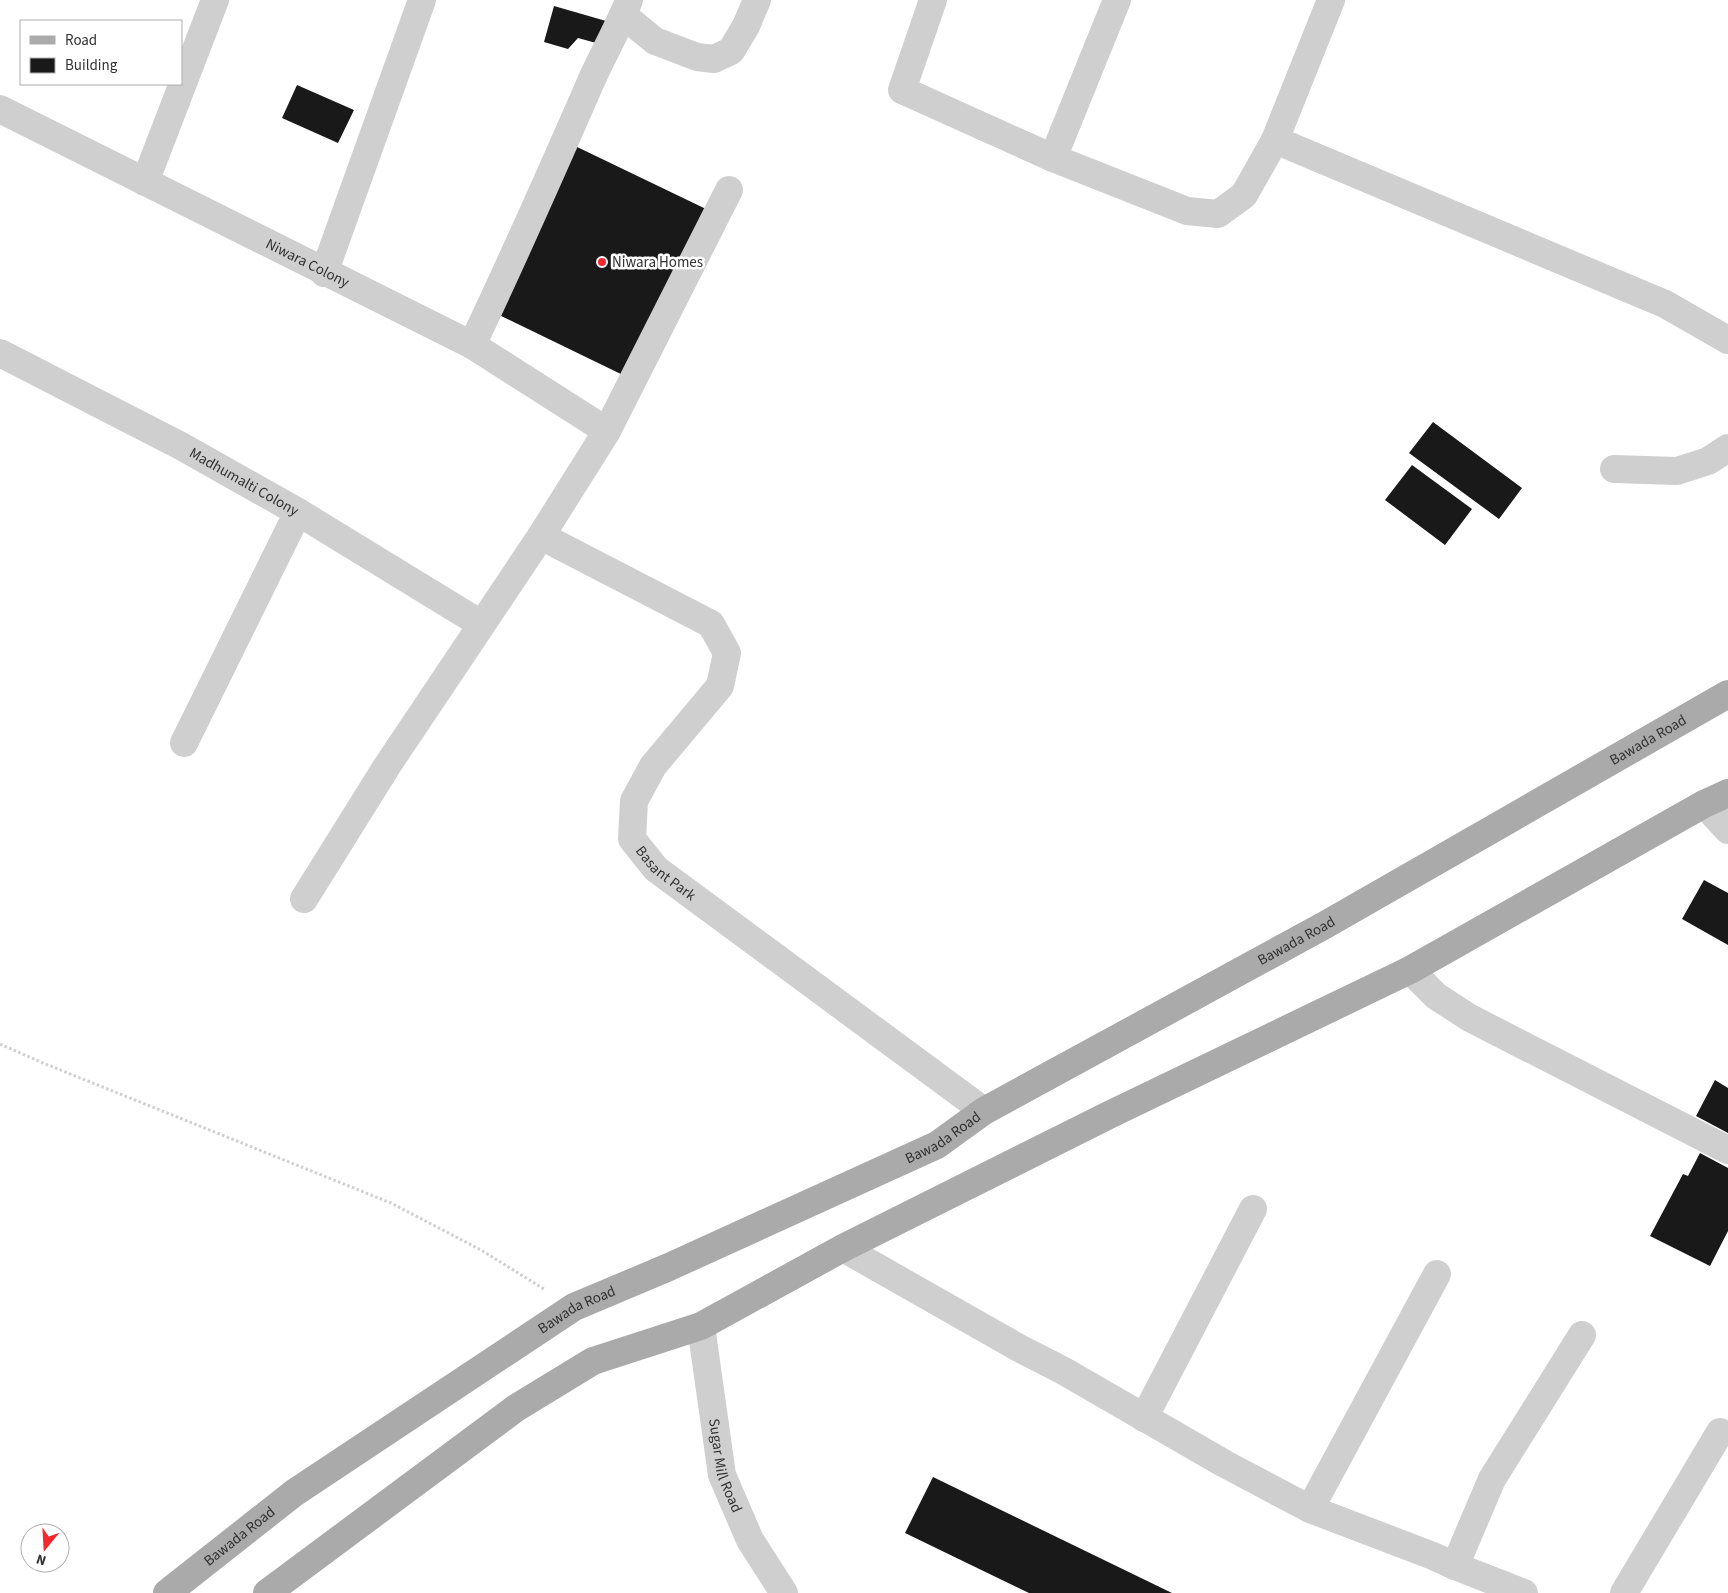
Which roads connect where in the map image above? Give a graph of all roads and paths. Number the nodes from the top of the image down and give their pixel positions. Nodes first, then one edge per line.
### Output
1 (215, 0) edge
2 (422, 0) edge
3 (757, 0) edge
4 (933, 0) edge
5 (1117, 0) edge
6 (1331, 0) edge
7 (626, 8) edge
8 (0, 109) edge
9 (1275, 140) junction
10 (1053, 158) junction
11 (145, 182) junction
12 (729, 190) dead end
13 (324, 273) junction
14 (1728, 340) edge
15 (472, 345) junction
16 (0, 353) edge
17 (607, 431) junction
18 (1728, 448) edge
19 (1614, 469) dead end
20 (298, 512) junction
21 (541, 536) junction
22 (481, 624) junction
23 (1728, 694) edge
24 (184, 743) dead end
25 (1728, 793) edge
26 (1704, 804) junction
27 (1728, 830) edge
28 (304, 899) dead end
29 (1410, 970) junction
30 (0, 1044) edge
31 (984, 1111) junction
32 (1728, 1150) edge
33 (1253, 1209) dead end
34 (843, 1248) junction
35 (1437, 1274) dead end
36 (574, 1307) junction
37 (701, 1326) junction
38 (1582, 1336) dead end
39 (1144, 1418) junction
40 (1720, 1432) dead end
41 (1310, 1509) junction
42 (1455, 1566) junction
43 (167, 1593) edge
44 (267, 1593) edge
45 (784, 1593) edge
46 (1524, 1593) edge
47 (1624, 1593) edge

1 - 11 street
2 - 13 street
3 - 7 street
4 - 10 street
5 - 10 street
6 - 9 street
7 - 15 street
8 - 11 street, Niwara Colony
9 - 10 street
9 - 14 street
11 - 13 street, Niwara Colony
12 - 17 street
13 - 15 street, Niwara Colony
15 - 17 street, Niwara Colony
16 - 20 street, Madhumalti Colony
17 - 21 street
18 - 19 street
20 - 22 street, Madhumalti Colony
20 - 24 street
21 - 22 street
21 - 31 street, Basant Park
22 - 28 street
23 - 31 main road, Bawada Road
25 - 26 main road
26 - 27 street
26 - 29 main road
29 - 32 street
29 - 34 main road
30 - 36 path
31 - 36 main road, Bawada Road
33 - 39 street
34 - 37 main road
34 - 39 street
35 - 41 street
36 - 43 main road, Bawada Road
37 - 44 main road
37 - 45 street, Sugar Mill Road
38 - 42 street
39 - 41 street
40 - 47 street
41 - 42 street
42 - 46 street

